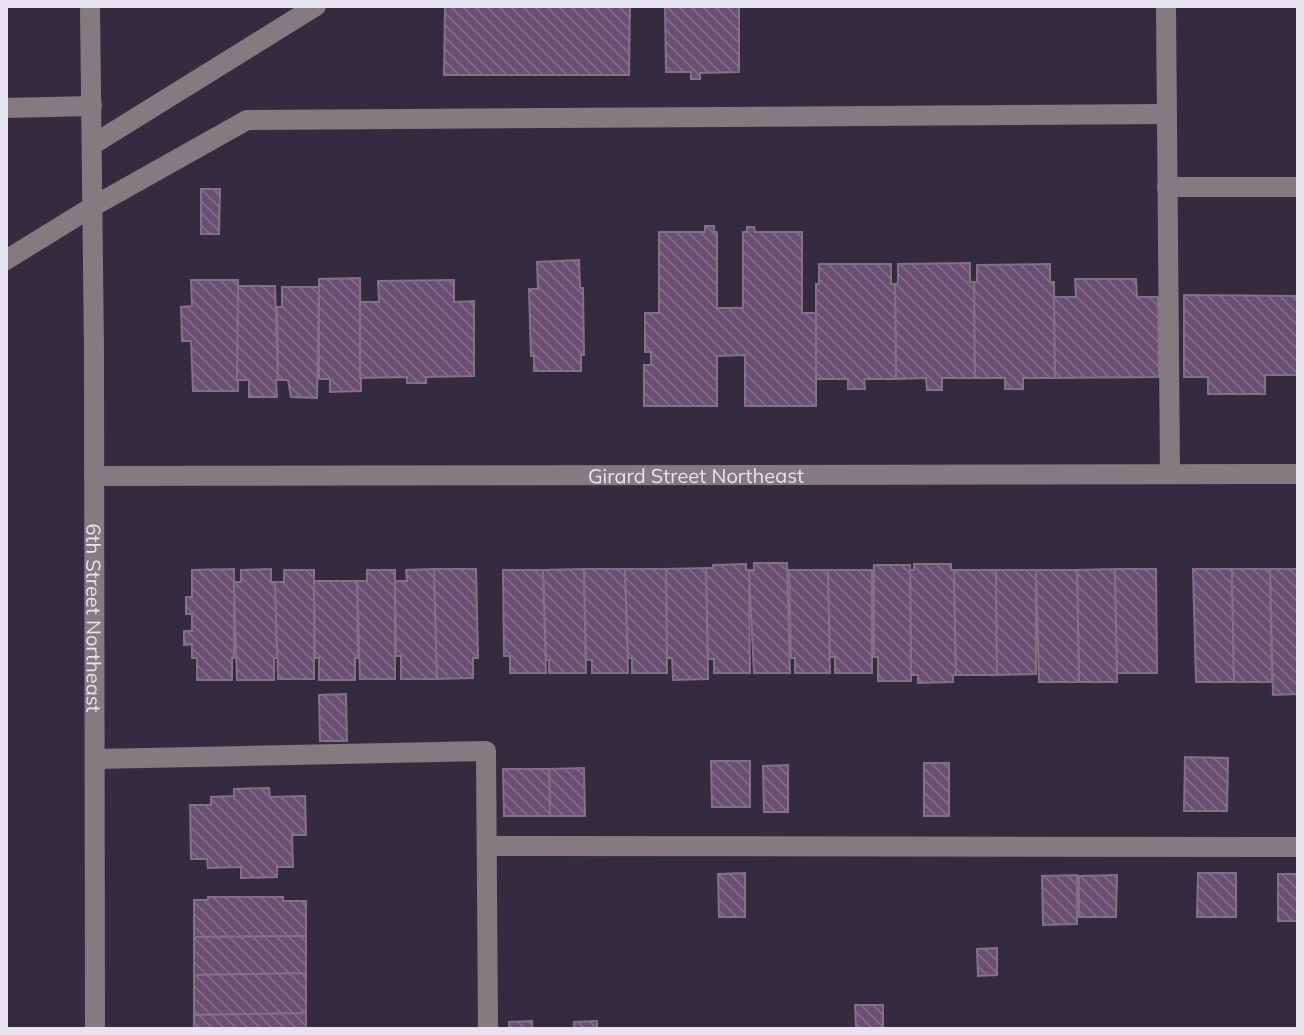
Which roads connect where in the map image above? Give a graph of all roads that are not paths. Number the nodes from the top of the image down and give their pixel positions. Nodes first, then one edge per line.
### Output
1 (90, 6) edge
2 (316, 6) edge
3 (1166, 6) edge
4 (92, 106) junction
5 (6, 108) edge
6 (1167, 114) junction
7 (92, 145) junction
8 (1167, 187) junction
9 (1298, 187) edge
10 (92, 207) junction
11 (6, 260) edge
12 (1170, 474) junction
13 (1298, 474) edge
14 (94, 476) junction
15 (95, 759) junction
16 (487, 846) junction
17 (1298, 847) edge
18 (95, 1029) edge
19 (488, 1029) edge

1 - 4 street, 6th Street Northeast
2 - 7 street
3 - 6 street
4 - 5 street
4 - 7 street, 6th Street Northeast
6 - 8 street
6 - 10 street
7 - 10 street, 6th Street Northeast
8 - 9 street
8 - 12 street
10 - 11 street
10 - 14 street, 6th Street Northeast
12 - 13 street, Girard Street Northeast
12 - 14 street, Girard Street Northeast
14 - 15 street, 6th Street Northeast
15 - 16 street
15 - 18 street, 6th Street Northeast
16 - 17 street
16 - 19 street

